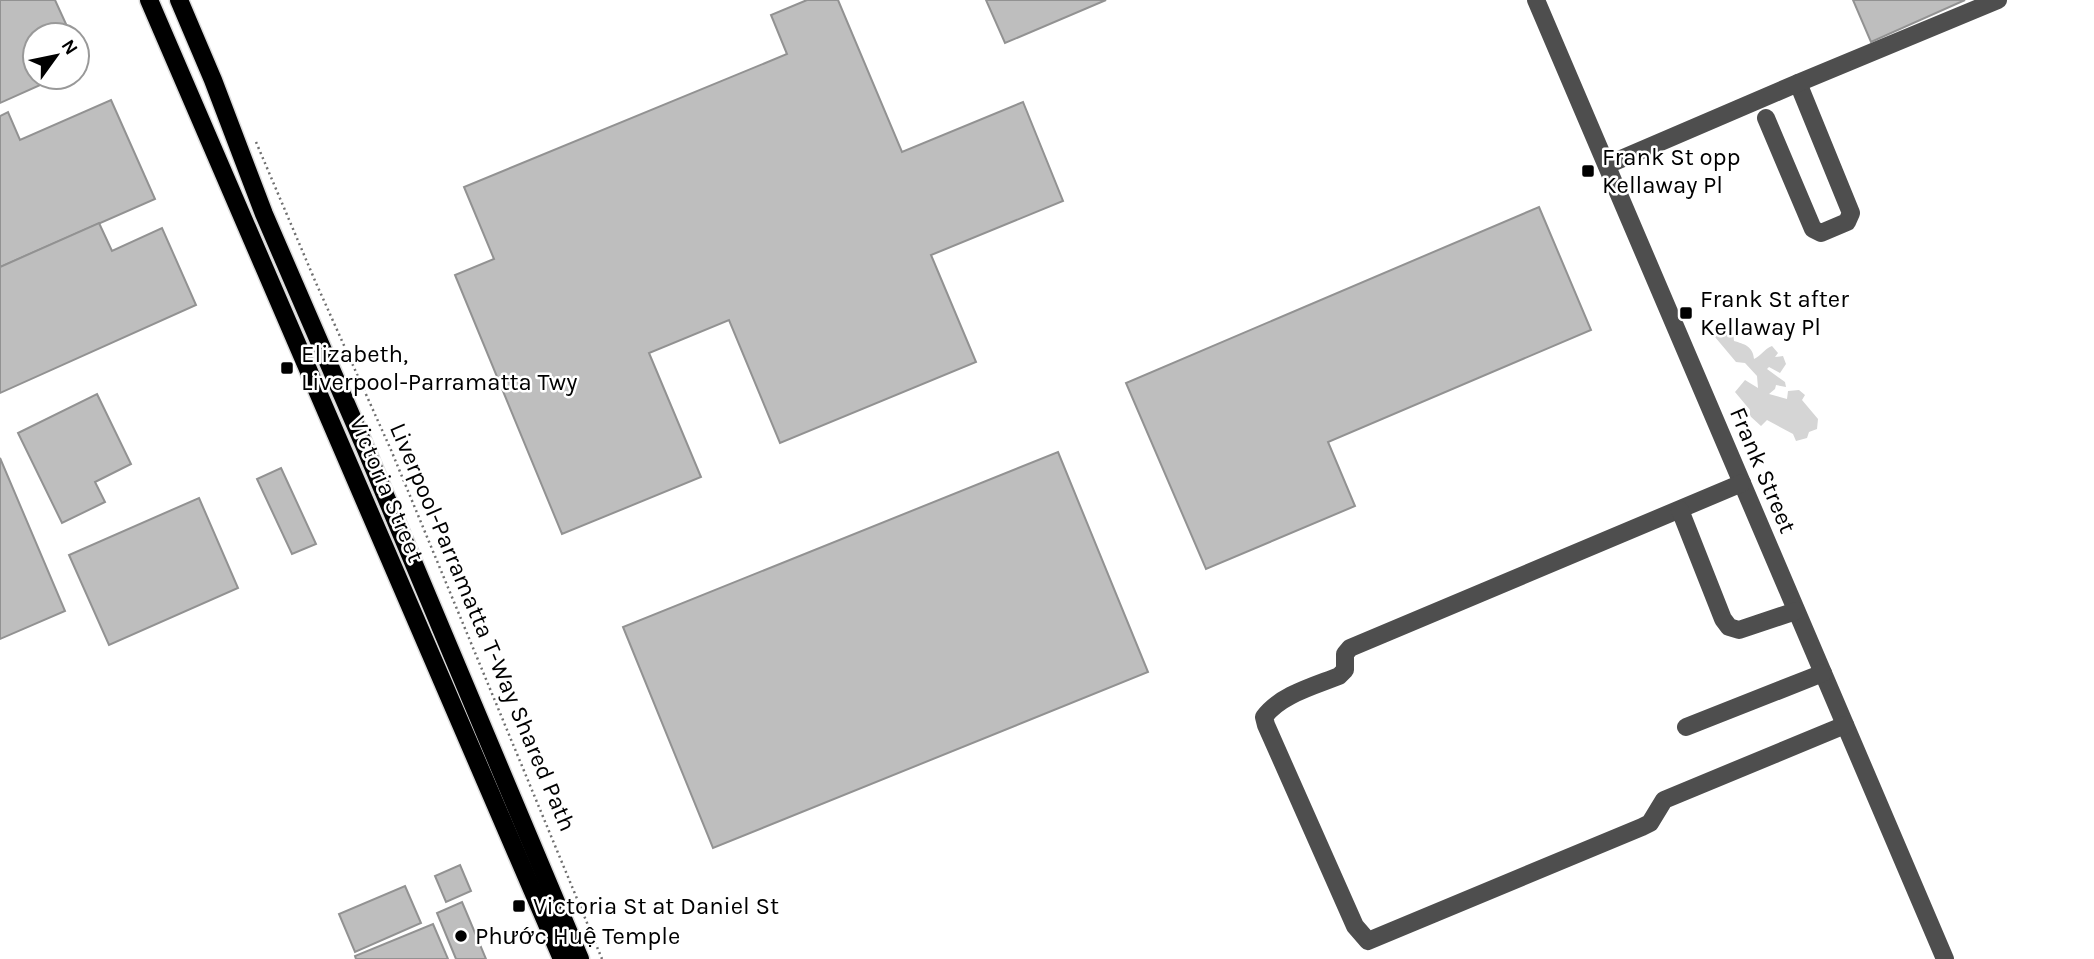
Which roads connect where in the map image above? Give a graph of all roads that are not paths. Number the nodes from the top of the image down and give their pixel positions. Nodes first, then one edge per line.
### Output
1 (149, 0) edge
2 (178, 0) edge
3 (1536, 0) edge
4 (1998, 0) edge
5 (1798, 83) junction
6 (1766, 118) dead end
7 (1607, 165) junction
8 (1742, 483) junction
9 (1680, 510) junction
10 (1796, 611) junction
11 (1823, 673) junction
12 (1845, 724) junction
13 (1686, 727) dead end
14 (562, 959) edge
15 (580, 959) edge
16 (1945, 959) edge

1 - 14 main road, Victoria Street
2 - 15 main road, Victoria Street
3 - 7 street, Frank Street
4 - 5 street
5 - 6 street
5 - 7 street
7 - 8 street, Frank Street
8 - 9 street
8 - 10 street, Frank Street
9 - 10 street
9 - 12 street
10 - 11 street, Frank Street
11 - 12 street, Frank Street
11 - 13 street
12 - 16 street, Frank Street

